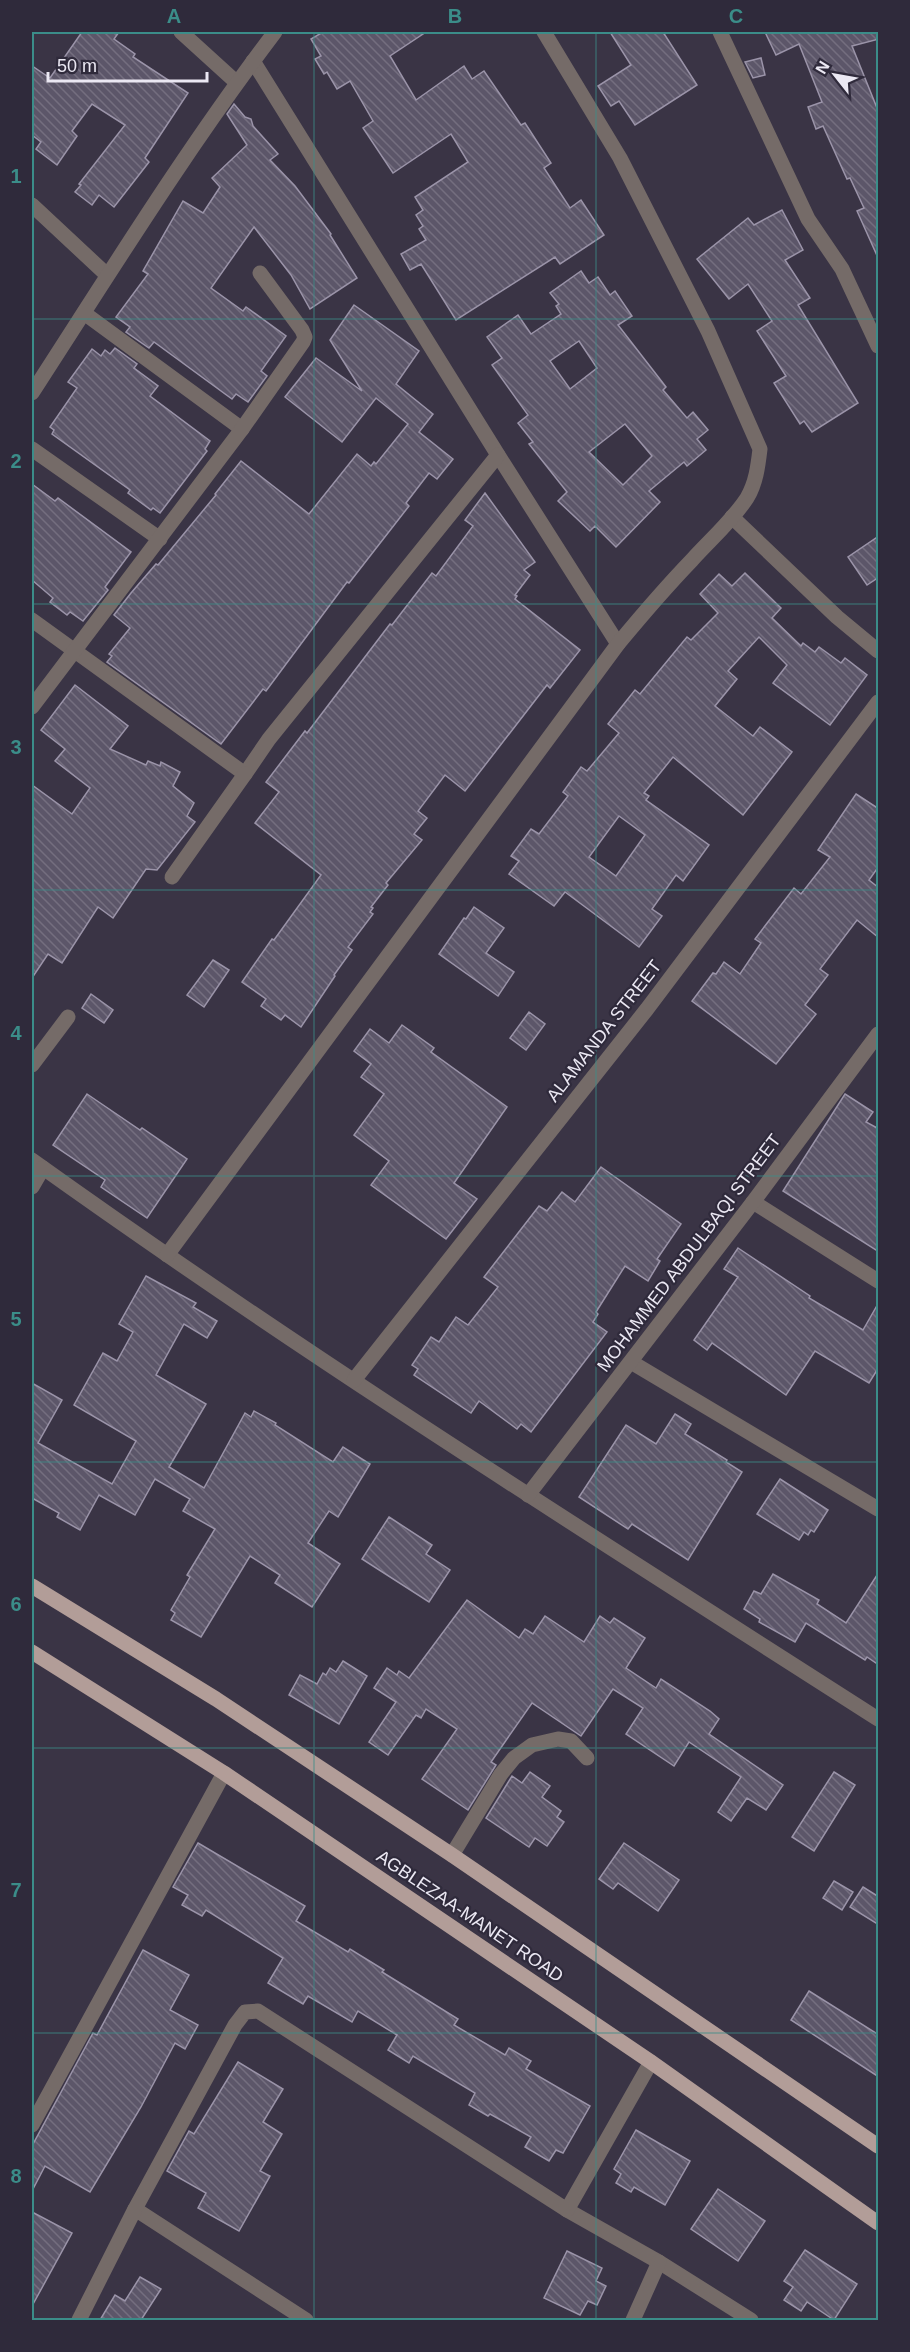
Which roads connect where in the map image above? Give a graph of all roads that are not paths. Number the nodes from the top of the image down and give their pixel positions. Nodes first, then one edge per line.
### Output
1 (181, 32) edge
2 (275, 32) edge
3 (544, 32) edge
4 (720, 32) edge
5 (253, 61) junction
6 (236, 82) junction
7 (32, 205) edge
8 (260, 273) dead end
9 (107, 275) junction
10 (84, 313) junction
11 (879, 346) edge
12 (32, 393) edge
13 (242, 429) junction
14 (32, 448) edge
15 (498, 456) junction
16 (732, 518) junction
17 (160, 539) junction
18 (32, 620) edge
19 (618, 644) junction
20 (879, 651) edge
21 (73, 652) junction
22 (879, 702) edge
23 (32, 707) edge
24 (245, 774) junction
25 (172, 877) dead end
26 (68, 1017) dead end
27 (879, 1034) edge
28 (873, 1051) edge
29 (32, 1065) edge
30 (37, 1164) edge
31 (32, 1186) edge
32 (753, 1202) junction
33 (167, 1256) junction
34 (879, 1281) edge
35 (631, 1362) junction
36 (354, 1380) junction
37 (528, 1495) junction
38 (879, 1509) edge
39 (32, 1586) edge
40 (32, 1652) edge
41 (879, 1719) edge
42 (587, 1758) dead end
43 (225, 1773) junction
44 (452, 1855) junction
45 (651, 2062) junction
46 (32, 2125) edge
47 (879, 2146) edge
48 (135, 2209) junction
49 (567, 2210) junction
50 (879, 2223) edge
51 (659, 2262) junction
52 (78, 2320) edge
53 (306, 2320) edge
54 (633, 2320) edge
55 (751, 2320) edge

1 - 6 street
2 - 5 street
3 - 16 street
4 - 11 street
5 - 6 street
5 - 15 street
6 - 9 street
7 - 9 street
8 - 13 street
9 - 10 street
10 - 12 street
10 - 13 street
13 - 17 street
14 - 17 street
15 - 19 street
15 - 24 street
16 - 19 street
16 - 20 street
17 - 21 street
18 - 21 street
19 - 33 street
21 - 23 street
21 - 24 street
22 - 36 street, ALAMANDA STREET
24 - 25 street
26 - 29 street
27 - 28 street, MOHAMMED ABDULBAQI STREET
28 - 32 street, MOHAMMED ABDULBAQI STREET
30 - 31 street
30 - 33 street
32 - 34 street
32 - 35 street, MOHAMMED ABDULBAQI STREET
33 - 36 street
35 - 37 street, MOHAMMED ABDULBAQI STREET
35 - 38 street
36 - 37 street
37 - 41 street
39 - 44 main road
40 - 43 main road, AGBLEZAA-MANET ROAD
42 - 44 street
43 - 45 main road, AGBLEZAA-MANET ROAD
43 - 46 street
44 - 47 main road
45 - 49 street
45 - 50 main road, AGBLEZAA-MANET ROAD
48 - 49 street
48 - 52 street
48 - 53 street
49 - 51 street
51 - 54 street
51 - 55 street

